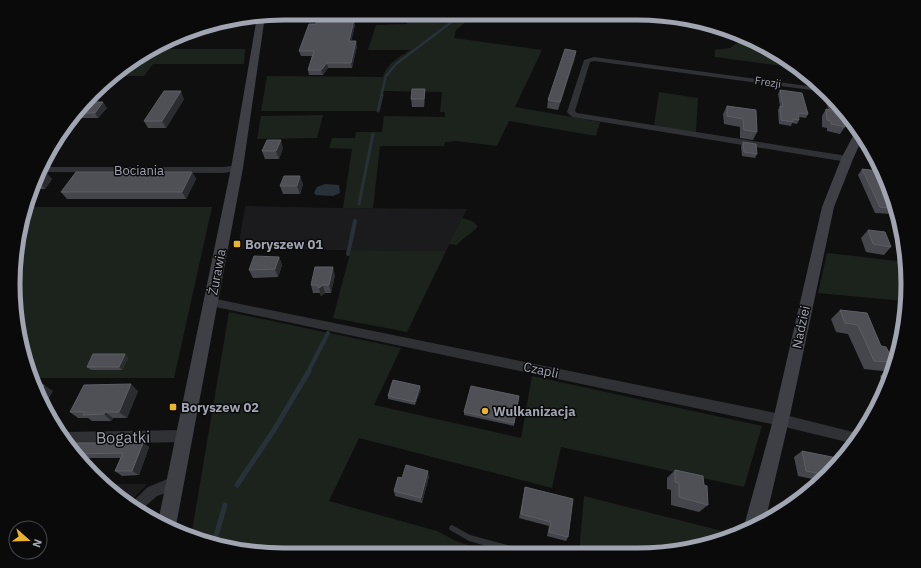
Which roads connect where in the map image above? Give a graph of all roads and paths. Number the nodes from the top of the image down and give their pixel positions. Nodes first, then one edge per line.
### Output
1 (258, 22) edge
2 (814, 89) edge
3 (857, 138) edge
4 (847, 159) junction
5 (237, 168) junction
6 (46, 170) edge
7 (217, 304) junction
8 (781, 420) junction
9 (185, 436) junction
10 (852, 437) edge
11 (69, 438) edge
12 (175, 483) junction
13 (137, 504) edge
14 (755, 520) edge
15 (168, 521) edge
16 (452, 528) dead end
17 (505, 548) edge

1 - 5 main road, Żurawia
2 - 4 street, Frezji
3 - 4 main road, Nadziei
4 - 8 main road, Nadziei
5 - 6 street, Bociania
5 - 7 main road, Żurawia
7 - 8 street, Czapli
7 - 9 main road, Żurawia
8 - 10 street, Czapli
8 - 14 main road, Nadziei
9 - 11 street, Bogatki
9 - 12 main road, Żurawia
12 - 13 street
12 - 15 main road, Żurawia
16 - 17 lane

